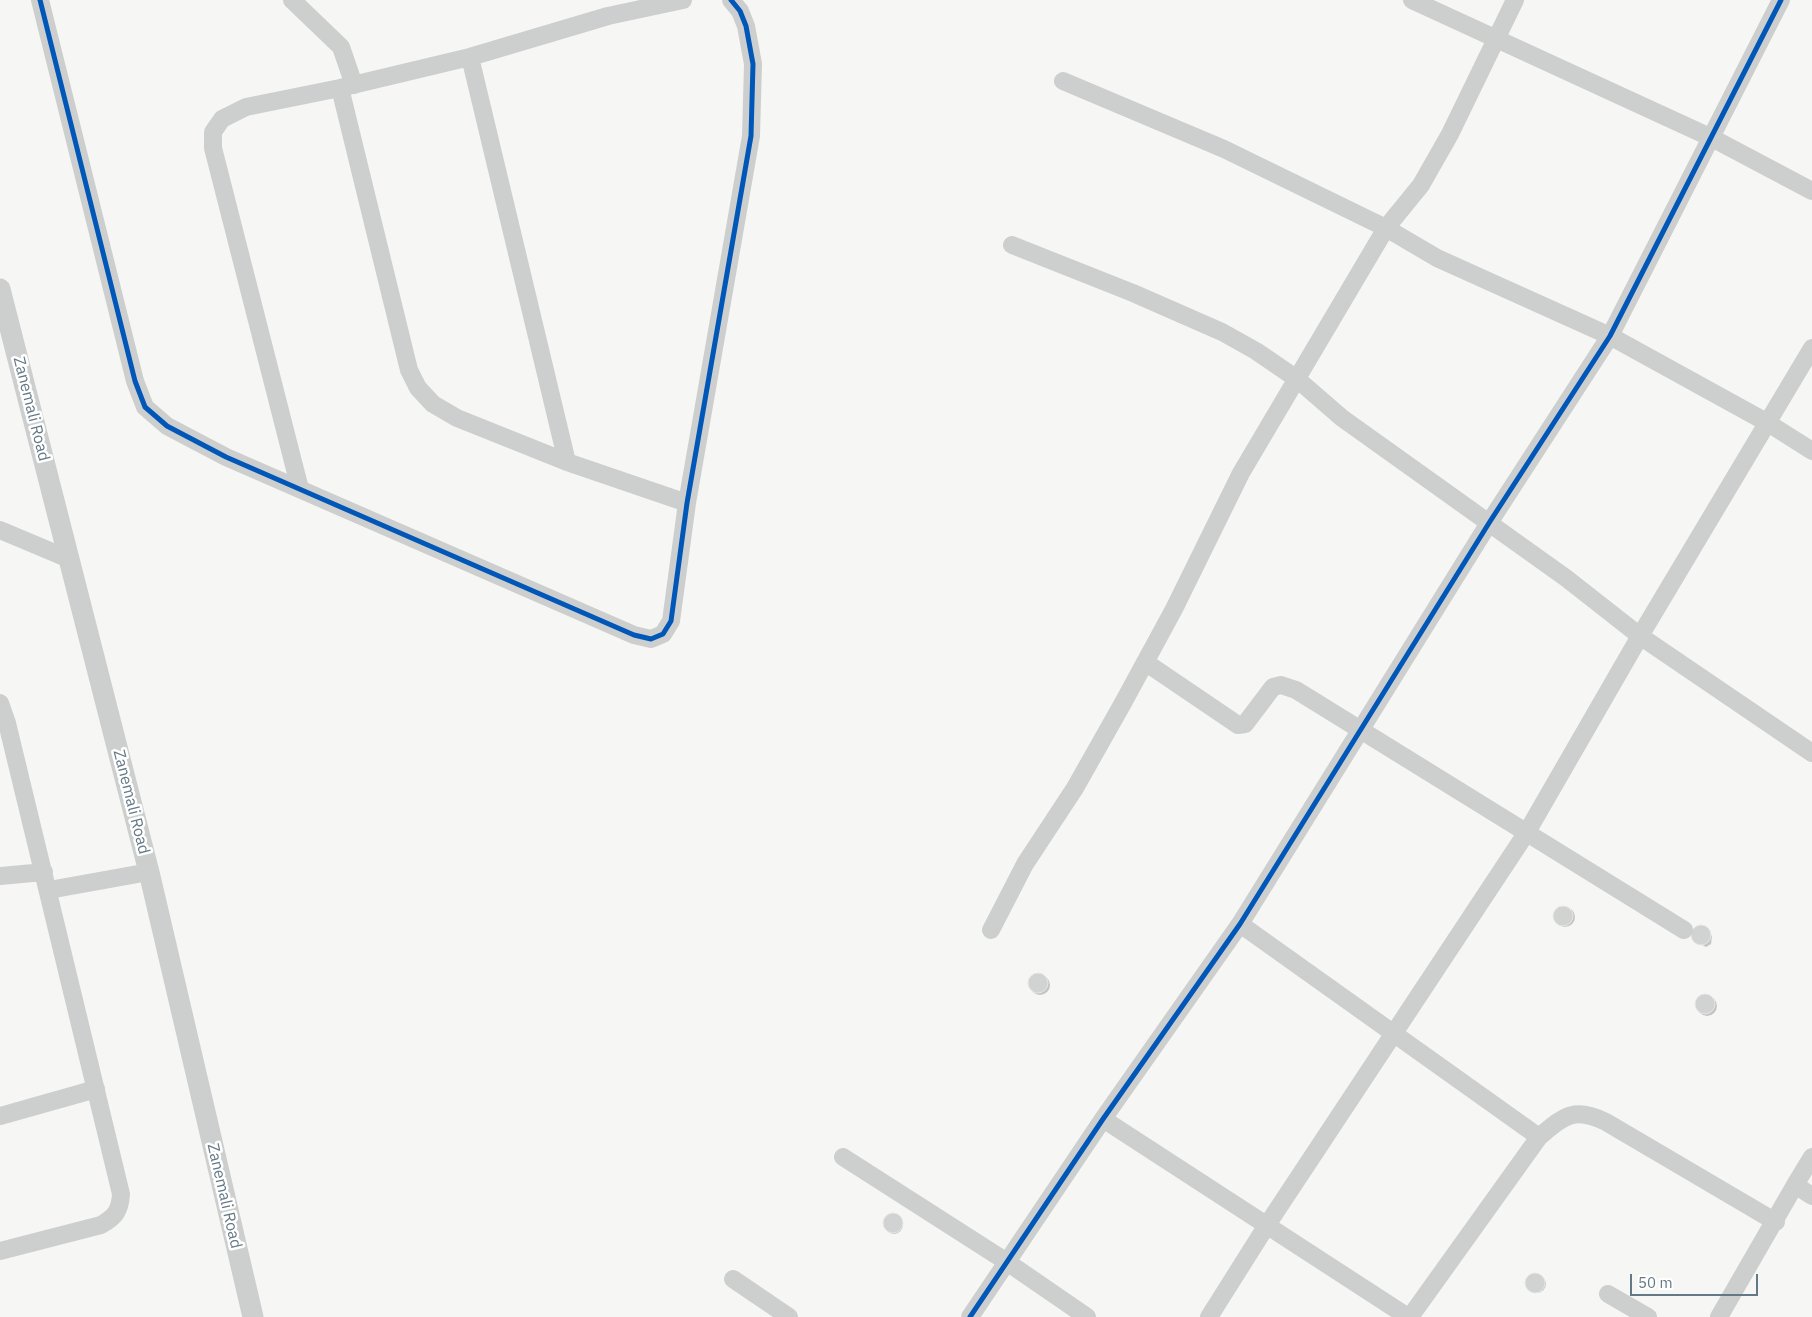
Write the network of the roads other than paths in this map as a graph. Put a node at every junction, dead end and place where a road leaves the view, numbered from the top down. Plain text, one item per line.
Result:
1 (40, 0) edge
2 (292, 0) edge
3 (682, 0) edge
4 (731, 0) edge
5 (1412, 0) edge
6 (1515, 0) edge
7 (1782, 0) edge
8 (606, 8) edge
9 (1496, 37) junction
10 (470, 57) junction
11 (1063, 82) dead end
12 (347, 86) junction
13 (1712, 138) junction
14 (1812, 191) edge
15 (1386, 228) junction
16 (1012, 246) dead end
17 (0, 289) edge
18 (1610, 336) junction
19 (1812, 348) edge
20 (1297, 379) junction
21 (1768, 423) junction
22 (1812, 451) edge
23 (567, 462) junction
24 (300, 489) junction
25 (687, 503) junction
26 (1489, 523) junction
27 (0, 530) edge
28 (69, 559) junction
29 (1640, 636) junction
30 (1145, 662) junction
31 (0, 703) edge
32 (1361, 728) junction
33 (6, 746) edge
34 (1812, 753) edge
35 (1527, 832) junction
36 (44, 872) junction
37 (148, 872) junction
38 (0, 876) edge
39 (49, 890) junction
40 (1240, 924) junction
41 (991, 930) dead end
42 (1684, 930) dead end
43 (1394, 1034) junction
44 (96, 1089) junction
45 (0, 1116) edge
46 (1103, 1119) junction
47 (1539, 1137) junction
48 (843, 1157) dead end
49 (1812, 1157) edge
50 (1795, 1185) junction
51 (1812, 1196) edge
52 (1776, 1222) junction
53 (1267, 1225) junction
54 (0, 1250) edge
55 (1008, 1262) junction
56 (733, 1279) dead end
57 (1608, 1294) dead end
58 (253, 1317) edge
59 (789, 1317) edge
60 (970, 1317) edge
61 (1087, 1317) edge
62 (1209, 1317) edge
63 (1409, 1317) edge
64 (1648, 1317) edge
65 (1719, 1317) edge

1 - 24 street
2 - 12 street
3 - 8 street
4 - 25 street
5 - 9 street
6 - 9 street
7 - 13 street
8 - 10 street
9 - 13 street
9 - 15 street
10 - 12 street
10 - 23 street
11 - 15 street
12 - 23 street
12 - 24 street
13 - 14 street
13 - 18 street
15 - 18 street
15 - 20 street
16 - 20 street
17 - 28 street, Zanemali Road
18 - 21 street
18 - 26 street
19 - 21 street
20 - 26 street
20 - 30 street
21 - 22 street
21 - 29 street
23 - 25 street
24 - 25 street
26 - 29 street
26 - 32 street
27 - 28 street
28 - 37 street, Zanemali Road
29 - 34 street
29 - 35 street
30 - 32 street
30 - 41 street
31 - 33 street
32 - 35 street
32 - 40 street
33 - 36 street
35 - 42 street
35 - 43 street
36 - 38 street
36 - 39 street
37 - 39 street
37 - 58 street, Zanemali Road
39 - 44 street
40 - 43 street
40 - 46 street
43 - 47 street
43 - 53 street
44 - 45 street
44 - 54 street
46 - 53 street
46 - 55 street
47 - 52 street
47 - 63 street
48 - 55 street
49 - 50 street
50 - 51 street
50 - 52 street
52 - 65 street
53 - 62 street
53 - 63 street
55 - 60 street
55 - 61 street
56 - 59 street
57 - 64 street

